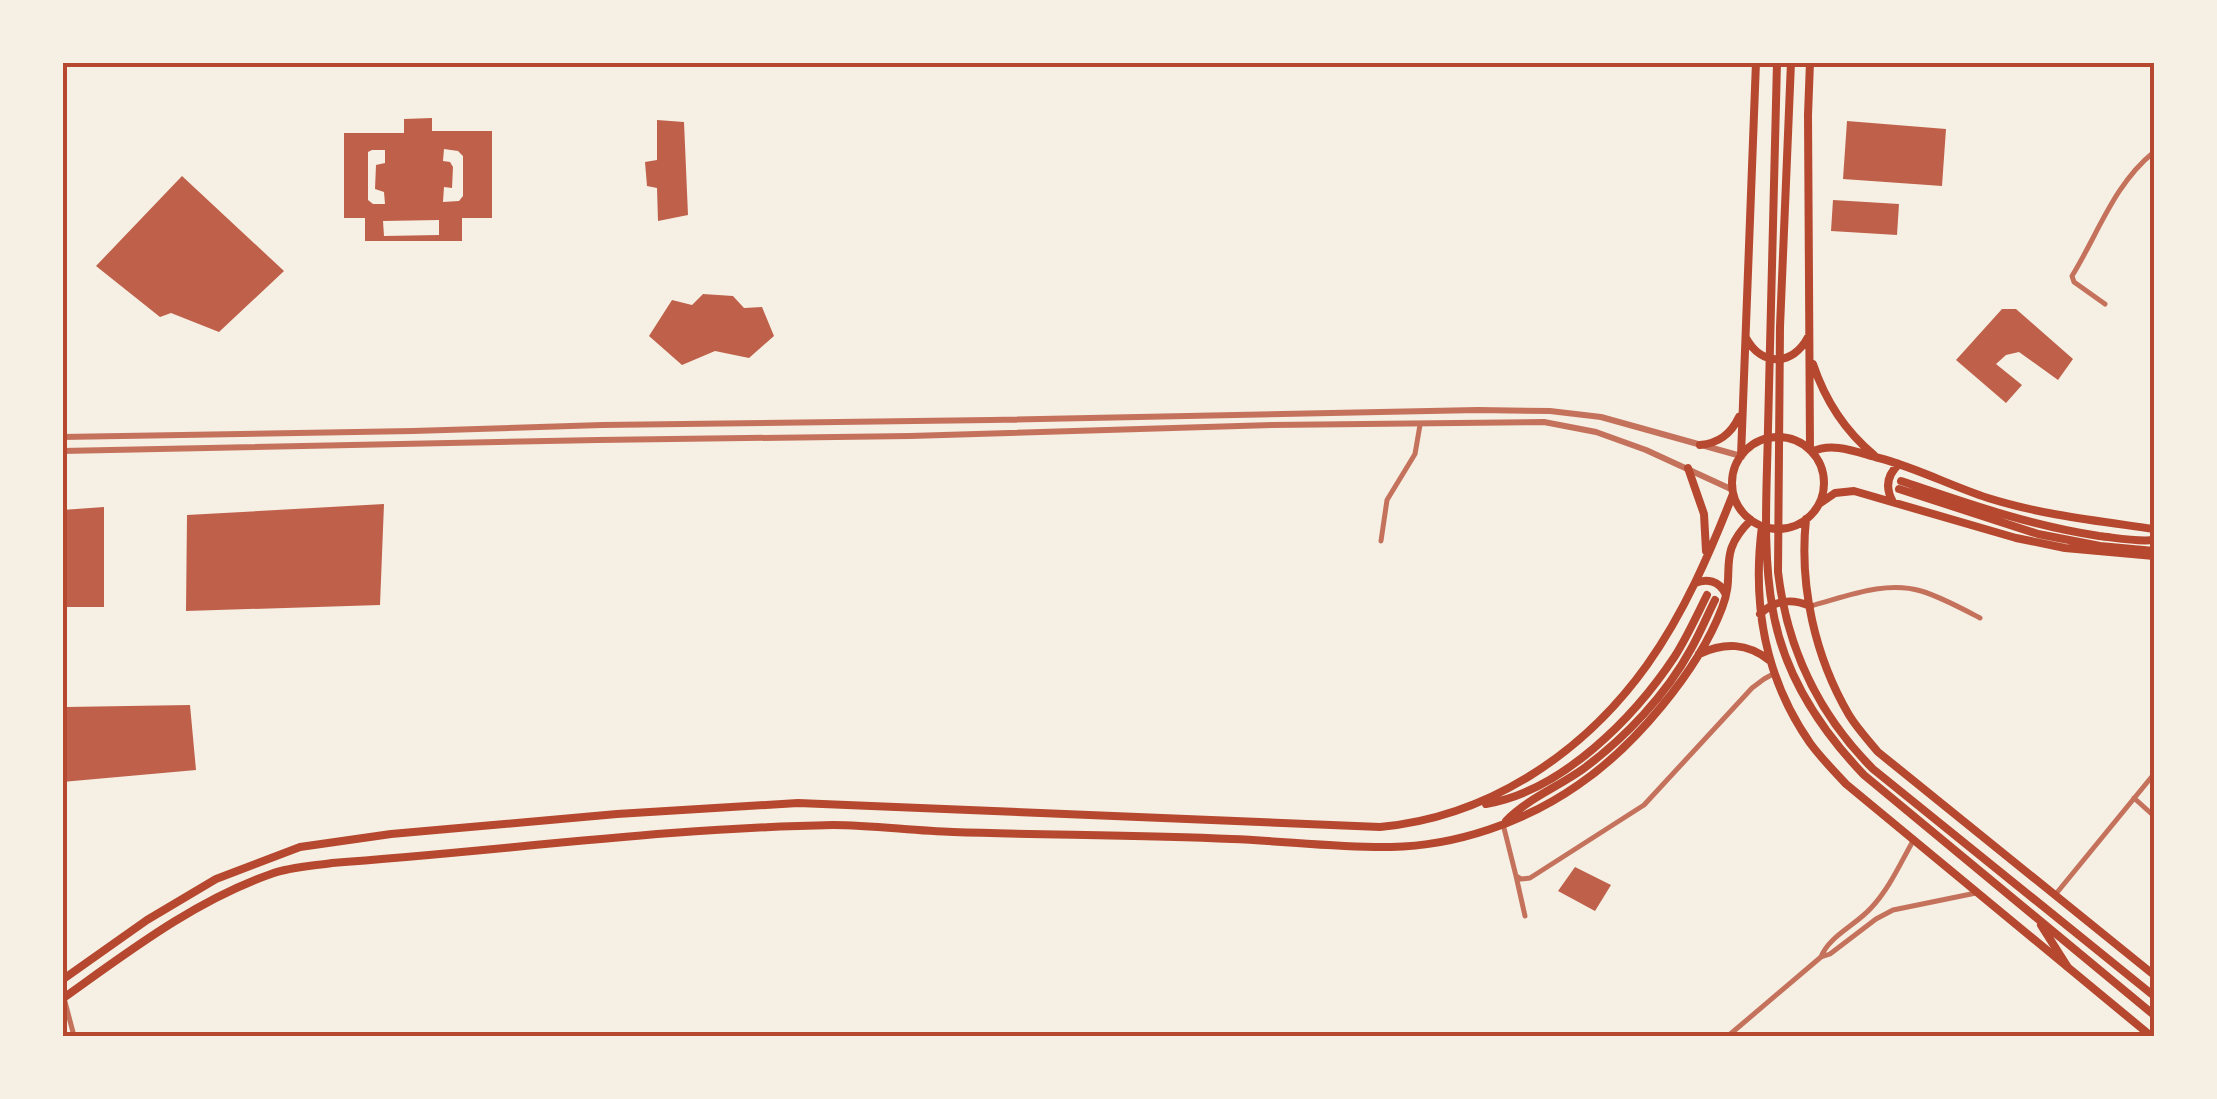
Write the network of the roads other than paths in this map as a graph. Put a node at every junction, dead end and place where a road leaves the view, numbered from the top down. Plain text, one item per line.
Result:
1 (1756, 62) edge
2 (1777, 62) edge
3 (1790, 62) edge
4 (1810, 62) edge
5 (2154, 152) edge
6 (2105, 304) dead end
7 (1744, 334) junction
8 (1809, 336) junction
9 (1810, 354) junction
10 (1741, 412) junction
11 (1210, 416) junction
12 (1192, 417) junction
13 (1600, 417) junction
14 (602, 425) junction
15 (1420, 425) junction
16 (1208, 427) junction
17 (1184, 428) junction
18 (413, 432) junction
19 (1596, 432) junction
20 (62, 438) edge
21 (598, 440) junction
22 (412, 445) junction
23 (1700, 446) junction
24 (62, 451) edge
25 (1811, 451) junction
26 (1741, 456) junction
27 (1878, 458) junction
28 (1899, 464) junction
29 (1688, 468) junction
30 (1733, 492) junction
31 (1893, 502) junction
32 (1818, 504) junction
33 (1752, 520) junction
34 (1806, 520) junction
35 (1762, 526) junction
36 (2154, 529) edge
37 (2154, 540) edge
38 (1382, 541) dead end
39 (2154, 553) edge
40 (1705, 560) junction
41 (1694, 583) junction
42 (1726, 597) junction
43 (1810, 606) junction
44 (1760, 614) junction
45 (1980, 618) dead end
46 (1699, 654) junction
47 (1772, 662) junction
48 (1775, 673) junction
49 (2154, 774) edge
50 (2134, 798) junction
51 (1475, 805) junction
52 (2154, 816) edge
53 (1503, 824) junction
54 (391, 834) junction
55 (1913, 841) junction
56 (393, 858) junction
57 (1516, 876) junction
58 (1976, 893) junction
59 (2055, 894) junction
60 (1524, 916) dead end
61 (2036, 916) junction
62 (1859, 920) junction
63 (1866, 927) junction
64 (1821, 958) junction
65 (2067, 966) junction
66 (2154, 975) edge
67 (67, 978) edge
68 (80, 986) junction
69 (2154, 996) edge
70 (63, 998) edge
71 (2154, 1015) edge
72 (74, 1036) edge
73 (1728, 1036) edge
74 (2151, 1036) edge

1 - 7 main road
2 - 61 main road
3 - 69 main road
4 - 8 main road
5 - 6 street
7 - 8 main road
7 - 10 main road
8 - 9 main road
9 - 25 main road
9 - 27 main road
10 - 23 main road
10 - 26 main road
11 - 12 street
11 - 13 street
11 - 16 street
12 - 14 street
12 - 17 street
13 - 19 street
13 - 23 street
14 - 18 street
14 - 21 street
15 - 16 street
15 - 19 street
15 - 38 street
16 - 17 street
17 - 21 street
18 - 20 street
18 - 22 street
19 - 29 street
21 - 22 street
22 - 24 street
23 - 26 street
25 - 26 main road
25 - 27 main road
25 - 32 main road
26 - 30 main road
27 - 28 main road
28 - 31 main road
28 - 36 main road
29 - 30 street
29 - 40 main road
30 - 33 main road
30 - 40 main road
31 - 32 main road
31 - 39 main road
32 - 34 main road
33 - 35 main road
33 - 42 main road
34 - 35 main road
34 - 43 main road
35 - 44 main road
37 - 39 main road
40 - 41 main road
41 - 42 main road
41 - 51 main road
42 - 46 main road
43 - 44 main road
43 - 45 street
43 - 59 main road
44 - 47 main road
46 - 47 main road
46 - 53 main road
47 - 48 main road
48 - 55 main road
48 - 57 street
49 - 50 street
50 - 52 street
50 - 59 street
51 - 53 main road
51 - 54 main road
53 - 56 main road
53 - 57 street
54 - 56 main road
54 - 67 main road
55 - 58 main road
55 - 62 street
56 - 68 main road
57 - 60 street
58 - 63 street
58 - 65 main road
59 - 66 main road
61 - 65 main road
61 - 71 main road
62 - 63 street
62 - 64 street
63 - 64 street
64 - 73 street
65 - 74 main road
67 - 68 main road
68 - 70 main road
70 - 72 street

